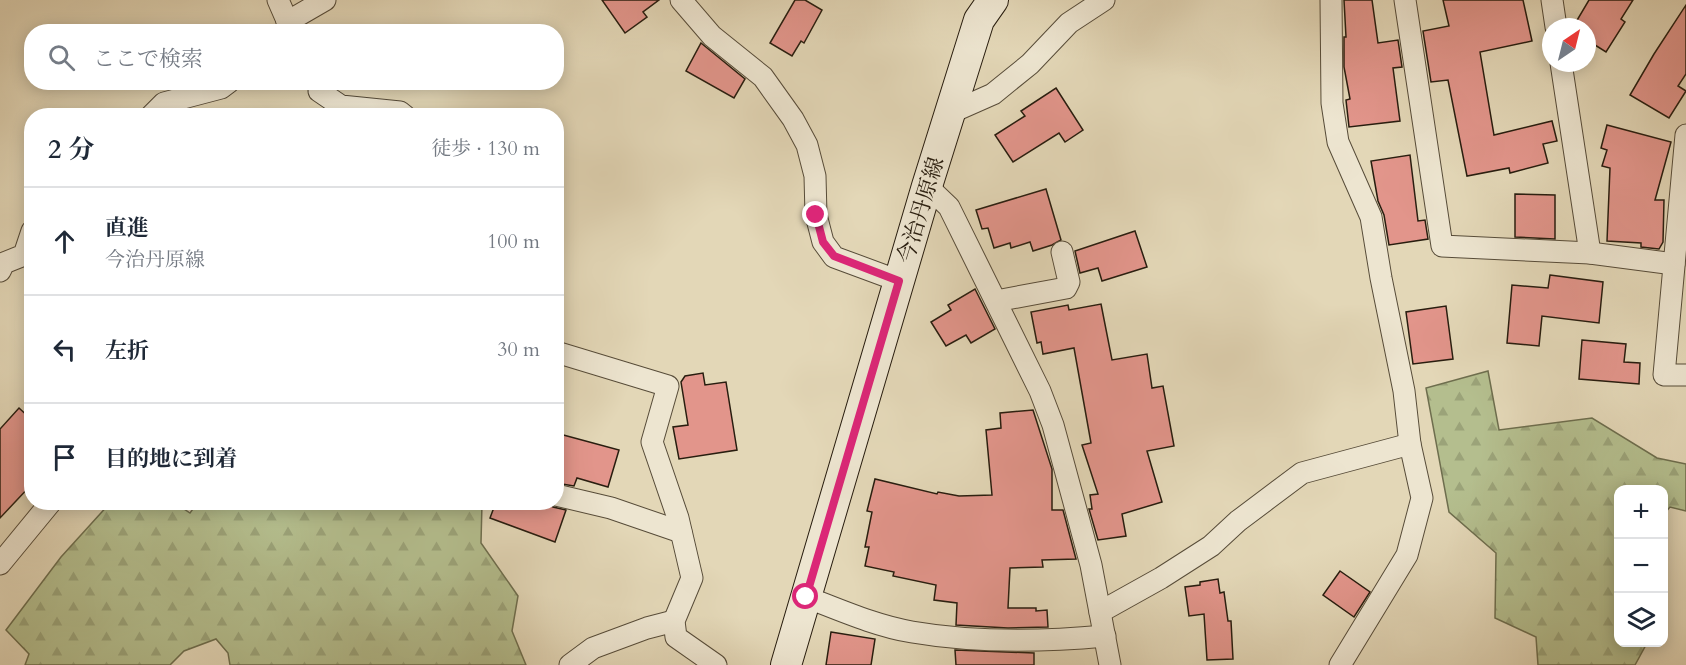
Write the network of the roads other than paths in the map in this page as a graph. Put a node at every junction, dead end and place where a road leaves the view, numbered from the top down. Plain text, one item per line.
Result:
1 (278, 0) edge
2 (325, 0) edge
3 (681, 0) edge
4 (1104, 0) edge
5 (1331, 0) edge
6 (1405, 0) edge
7 (1552, 0) edge
8 (982, 7) edge
9 (1555, 18) edge
10 (288, 24) edge
11 (296, 24) edge
12 (1562, 72) edge
13 (213, 90) edge
14 (319, 91) dead end
15 (159, 108) edge
16 (360, 108) edge
17 (950, 113) junction
18 (1686, 135) edge
19 (927, 186) junction
20 (1062, 252) dead end
21 (1590, 253) junction
22 (24, 255) edge
23 (1674, 264) junction
24 (0, 271) edge
25 (899, 281) junction
26 (996, 301) junction
27 (564, 354) edge
28 (1686, 375) edge
29 (1410, 444) junction
30 (564, 497) edge
31 (44, 510) edge
32 (681, 532) junction
33 (0, 564) edge
34 (806, 597) junction
35 (1100, 612) junction
36 (674, 621) junction
37 (1105, 636) junction
38 (570, 665) edge
39 (716, 665) edge
40 (786, 665) edge
41 (1110, 665) edge
42 (1340, 665) edge

1 - 10 street
2 - 11 street
3 - 25 street
4 - 17 street
5 - 29 street
6 - 21 street
7 - 9 street
8 - 17 main road, 今治丹原線
12 - 21 street
13 - 15 street
14 - 16 street
17 - 19 main road, 今治丹原線
18 - 23 street
19 - 25 main road, 今治丹原線
19 - 26 street
20 - 26 street
21 - 23 street
22 - 24 street
23 - 28 street
25 - 34 main road, 今治丹原線
26 - 35 street
27 - 32 street
29 - 35 street
29 - 42 street
30 - 32 street
31 - 33 street
32 - 36 street
34 - 37 street
34 - 40 main road, 今治丹原線
35 - 37 street
36 - 38 street
36 - 39 street
37 - 41 street

